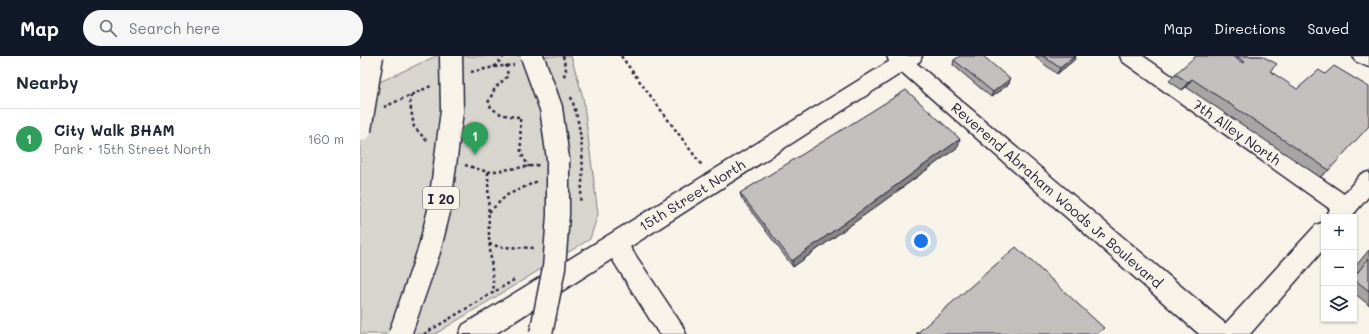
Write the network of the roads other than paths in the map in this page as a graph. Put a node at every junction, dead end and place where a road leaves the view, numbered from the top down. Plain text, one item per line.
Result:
1 (372, 56) edge
2 (451, 56) edge
3 (1129, 56) edge
4 (1362, 56) edge
5 (904, 58) edge
6 (1369, 60) edge
7 (524, 61) edge
8 (360, 130) edge
9 (1369, 181) edge
10 (1342, 212) edge
11 (1321, 235) edge
12 (615, 244) junction
13 (482, 331) edge
14 (400, 334) edge
15 (541, 334) edge
16 (673, 334) edge
17 (1218, 334) edge
18 (1232, 334) edge

1 - 8 main road, bridge
2 - 14 main road, I 20, bridge
3 - 10 main road, 7th Alley North
4 - 6 main road
5 - 12 main road, 15th Street North
5 - 17 main road, Reverend Abraham Woods Jr Boulevard
7 - 15 main road, bridge
9 - 10 main road
11 - 18 main road
12 - 13 main road, 15th Street North
12 - 16 main road

